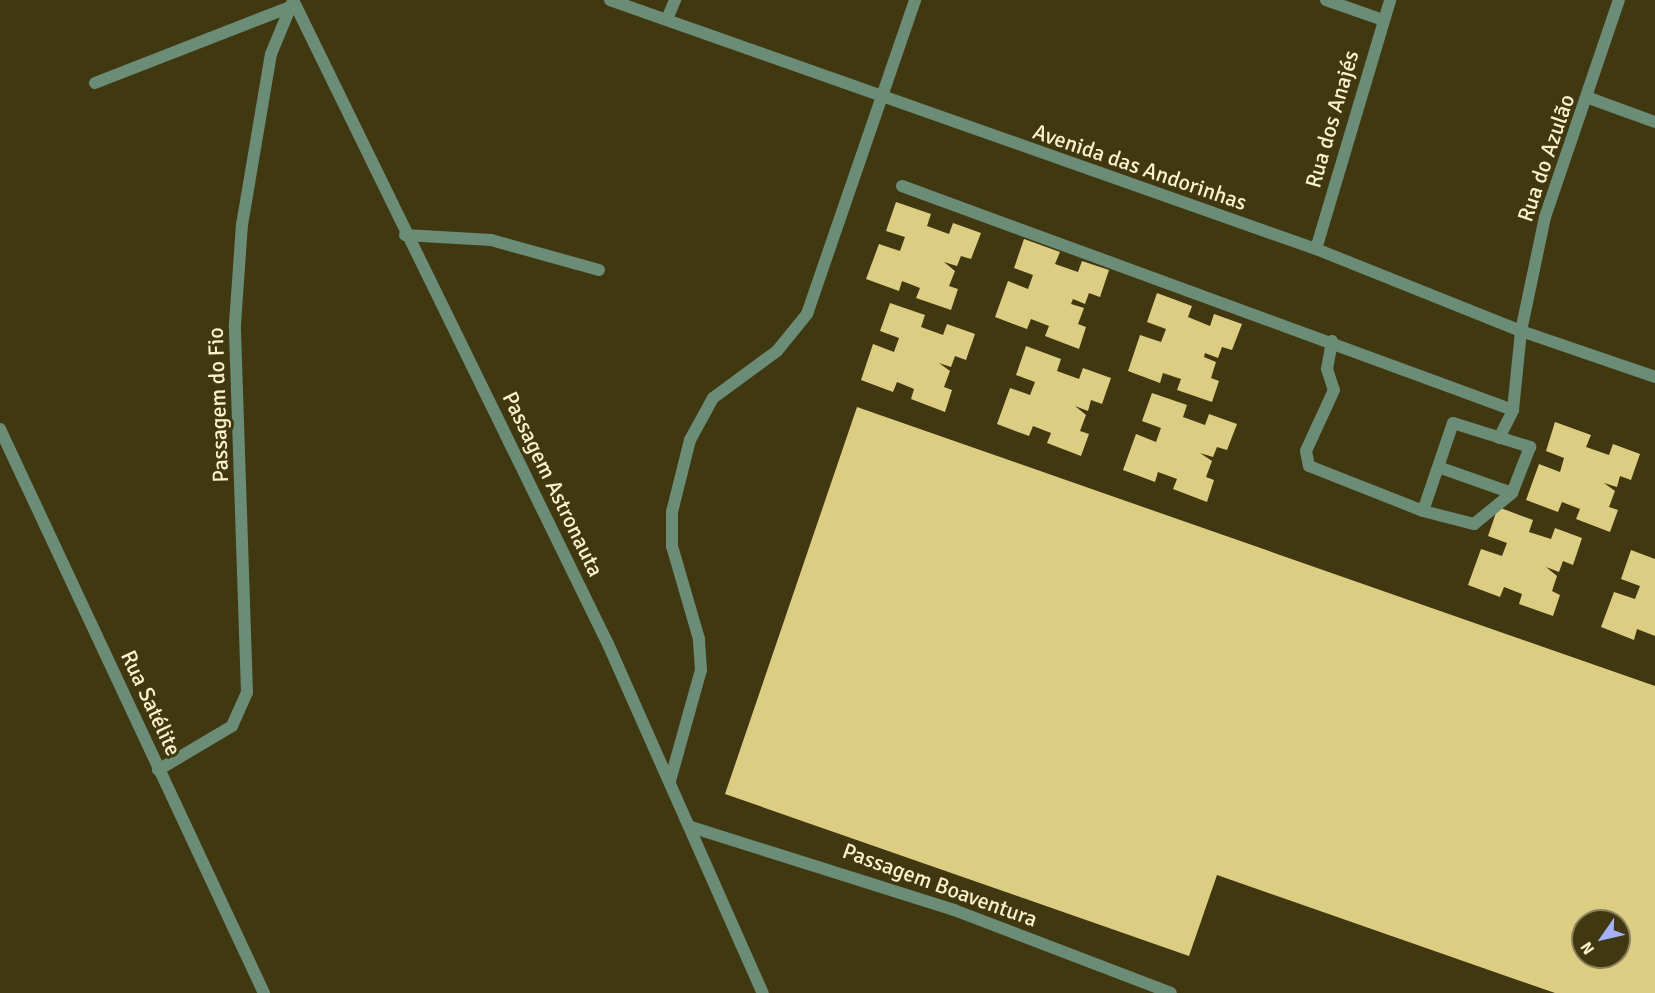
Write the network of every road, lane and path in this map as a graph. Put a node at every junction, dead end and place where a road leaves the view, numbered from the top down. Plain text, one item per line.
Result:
1 (610, 0) edge
2 (675, 0) edge
3 (915, 0) edge
4 (1326, 0) edge
5 (1390, 0) edge
6 (1619, 0) edge
7 (292, 2) edge
8 (667, 19) junction
9 (1383, 20) junction
10 (95, 83) dead end
11 (882, 96) junction
12 (1589, 98) junction
13 (1655, 122) edge
14 (902, 186) dead end
15 (405, 236) junction
16 (1316, 249) junction
17 (599, 270) dead end
18 (1521, 331) junction
19 (1332, 341) junction
20 (1655, 377) edge
21 (1514, 410) junction
22 (0, 429) edge
23 (1499, 438) junction
24 (1438, 467) junction
25 (1512, 493) junction
26 (1424, 511) junction
27 (158, 770) junction
28 (670, 781) junction
29 (691, 827) junction
30 (264, 993) edge
31 (763, 993) edge
32 (1171, 993) edge

1 - 8 street, Avenida das Andorinhas
2 - 8 street
3 - 11 street
4 - 9 street
5 - 9 street, Rua dos Anajés
6 - 12 street, Rua do Azulão
7 - 10 street
7 - 15 street, Passagem Astronauta
7 - 27 street, Passagem do Fio
8 - 11 street, Avenida das Andorinhas
9 - 16 street, Rua dos Anajés
11 - 16 street, Avenida das Andorinhas
11 - 28 street
12 - 13 street
12 - 18 street, Rua do Azulão
14 - 19 street
15 - 17 street
15 - 28 street, Passagem Astronauta
16 - 18 street, Avenida das Andorinhas
18 - 20 street, Avenida das Andorinhas
18 - 21 street, Rua do Azulão
19 - 21 street
19 - 26 street
21 - 23 street
22 - 27 street, Rua Satélite
23 - 24 street
23 - 25 street
24 - 25 street
24 - 26 street
25 - 26 street
27 - 30 street, Rua Satélite
28 - 29 street, Passagem Astronauta
29 - 31 street, Passagem Astronauta
29 - 32 street, Passagem Boaventura

